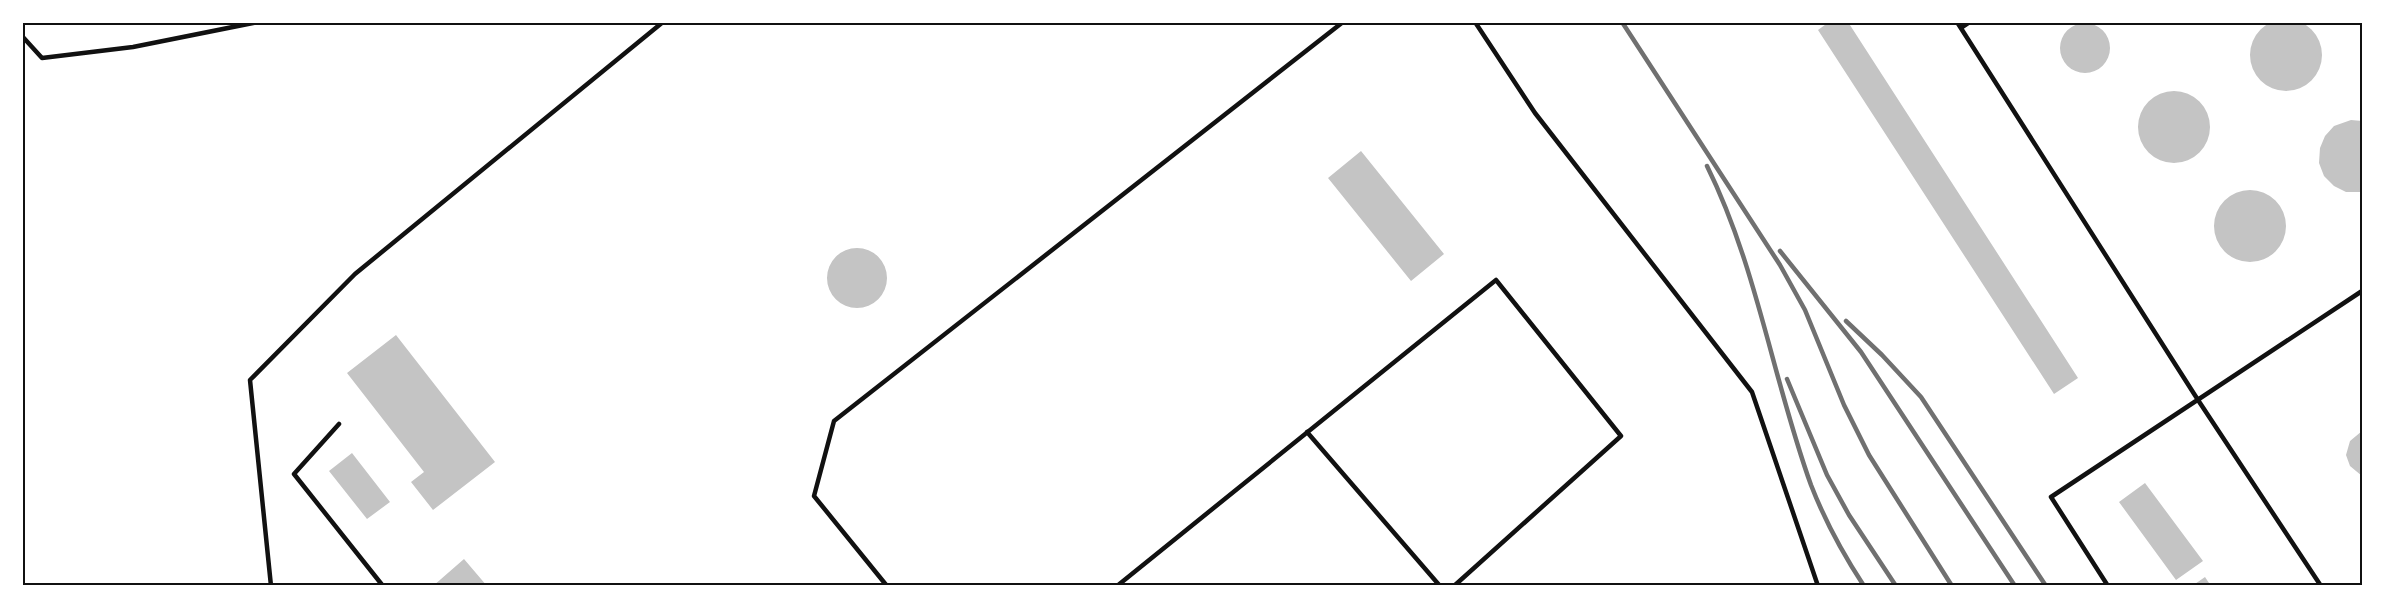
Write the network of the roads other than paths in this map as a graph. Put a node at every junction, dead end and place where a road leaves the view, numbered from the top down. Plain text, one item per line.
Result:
1 (258, 22) edge
2 (663, 22) edge
3 (1343, 22) edge
4 (1475, 22) edge
5 (1958, 22) edge
6 (1970, 22) edge
7 (1961, 28) junction
8 (22, 36) edge
9 (2362, 291) edge
10 (2198, 400) junction
11 (339, 424) dead end
12 (1307, 432) junction
13 (271, 585) edge
14 (383, 585) edge
15 (887, 585) edge
16 (1117, 585) edge
17 (1440, 585) edge
18 (1454, 585) edge
19 (1818, 585) edge
20 (2108, 585) edge
21 (2321, 585) edge

1 - 8 lane
2 - 13 lane
3 - 15 lane
4 - 19 lane
5 - 7 lane
6 - 7 lane
7 - 10 lane
9 - 10 lane
10 - 20 lane
10 - 21 lane
11 - 14 lane
12 - 16 lane
12 - 17 lane
12 - 18 lane

